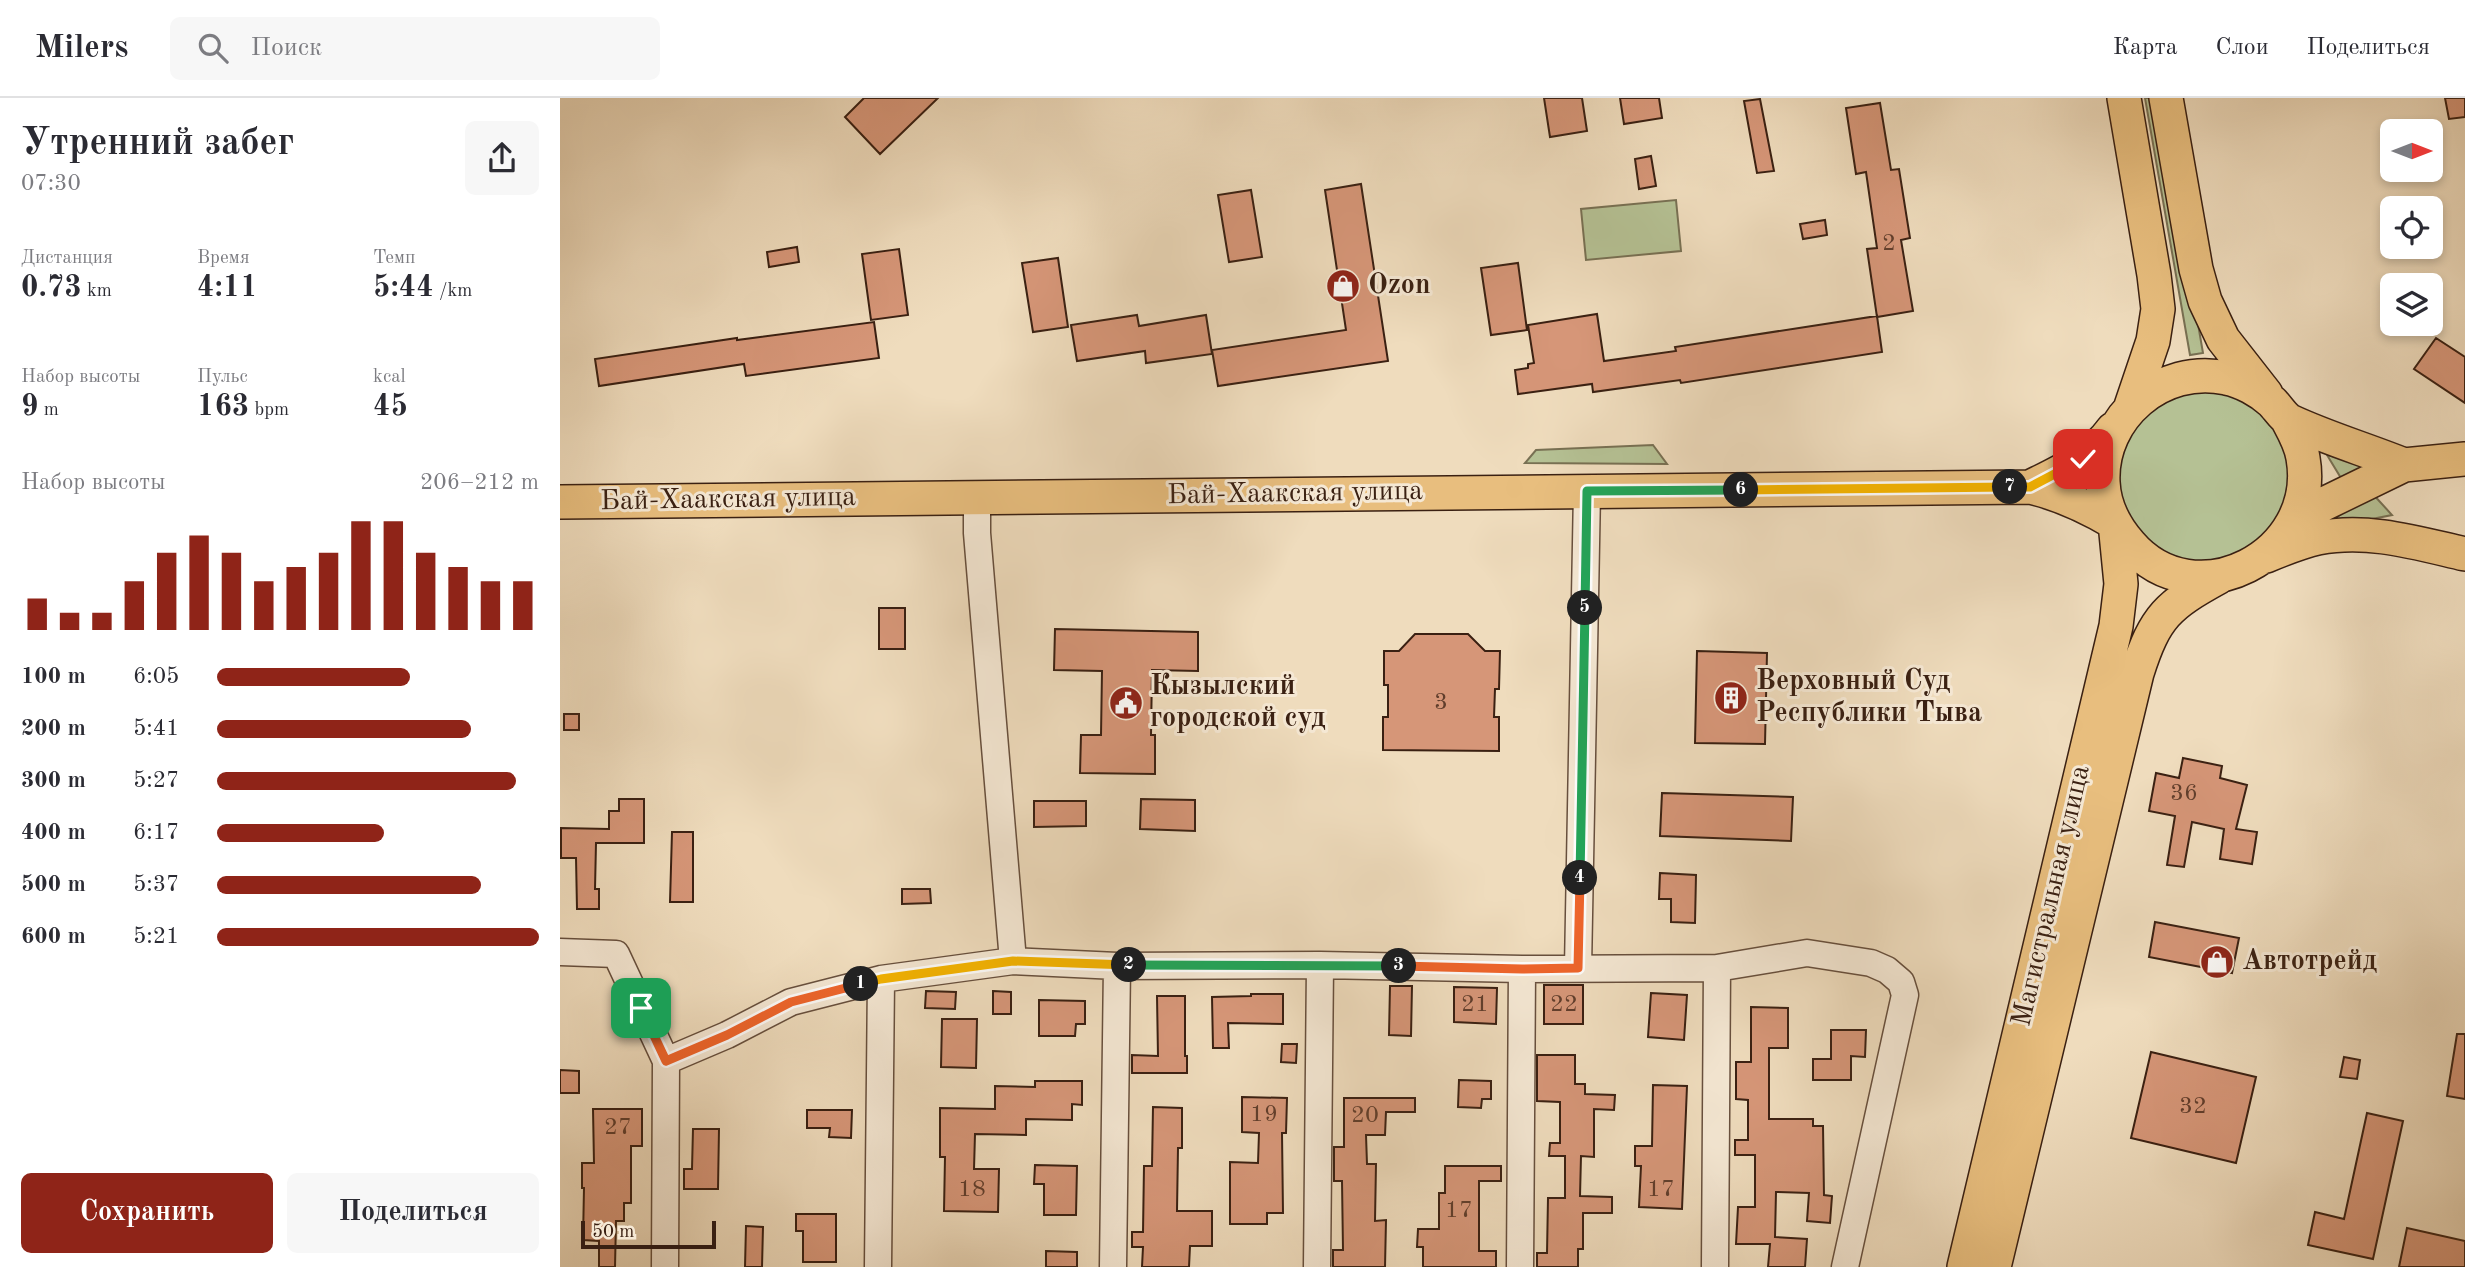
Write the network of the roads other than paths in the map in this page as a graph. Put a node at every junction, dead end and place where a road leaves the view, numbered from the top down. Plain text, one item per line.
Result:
1 (2124, 98) edge
2 (2166, 98) edge
3 (2279, 410) junction
4 (2126, 413) junction
5 (2465, 459) edge
6 (2404, 465) junction
7 (2030, 487) junction
8 (1587, 491) junction
9 (976, 498) junction
10 (560, 502) edge
11 (2295, 518) junction
12 (2115, 523) junction
13 (2465, 554) edge
14 (2266, 556) junction
15 (2223, 575) junction
16 (560, 952) edge
17 (1013, 961) junction
18 (1117, 965) junction
19 (1320, 965) junction
20 (1578, 968) junction
21 (1717, 968) junction
22 (1522, 969) junction
23 (881, 979) junction
24 (666, 1061) junction
25 (665, 1267) edge
26 (878, 1267) edge
27 (1114, 1267) edge
28 (1317, 1267) edge
29 (1520, 1267) edge
30 (1715, 1267) edge
31 (1846, 1267) edge
32 (1964, 1267) edge
33 (1994, 1267) edge

1 - 4 main road
2 - 3 main road
3 - 4 main road
3 - 6 main road
3 - 11 main road
4 - 7 main road, Бай-Хаакская улица
4 - 12 main road
5 - 6 main road
6 - 11 main road
7 - 8 main road, Бай-Хаакская улица
7 - 12 main road, Бай-Хаакская улица
8 - 9 main road, Бай-Хаакская улица
8 - 20 street
9 - 10 main road, Бай-Хаакская улица
9 - 17 street
11 - 14 main road
12 - 15 main road
12 - 32 main road, Магистральная улица
13 - 14 main road
14 - 15 main road
15 - 33 main road, Магистральная улица
16 - 24 street
17 - 18 street
17 - 23 street
18 - 19 street
18 - 27 street
19 - 22 street
19 - 28 street
20 - 21 street
20 - 22 street
21 - 30 street
21 - 31 street
22 - 29 street
23 - 24 street
23 - 26 street
24 - 25 street

